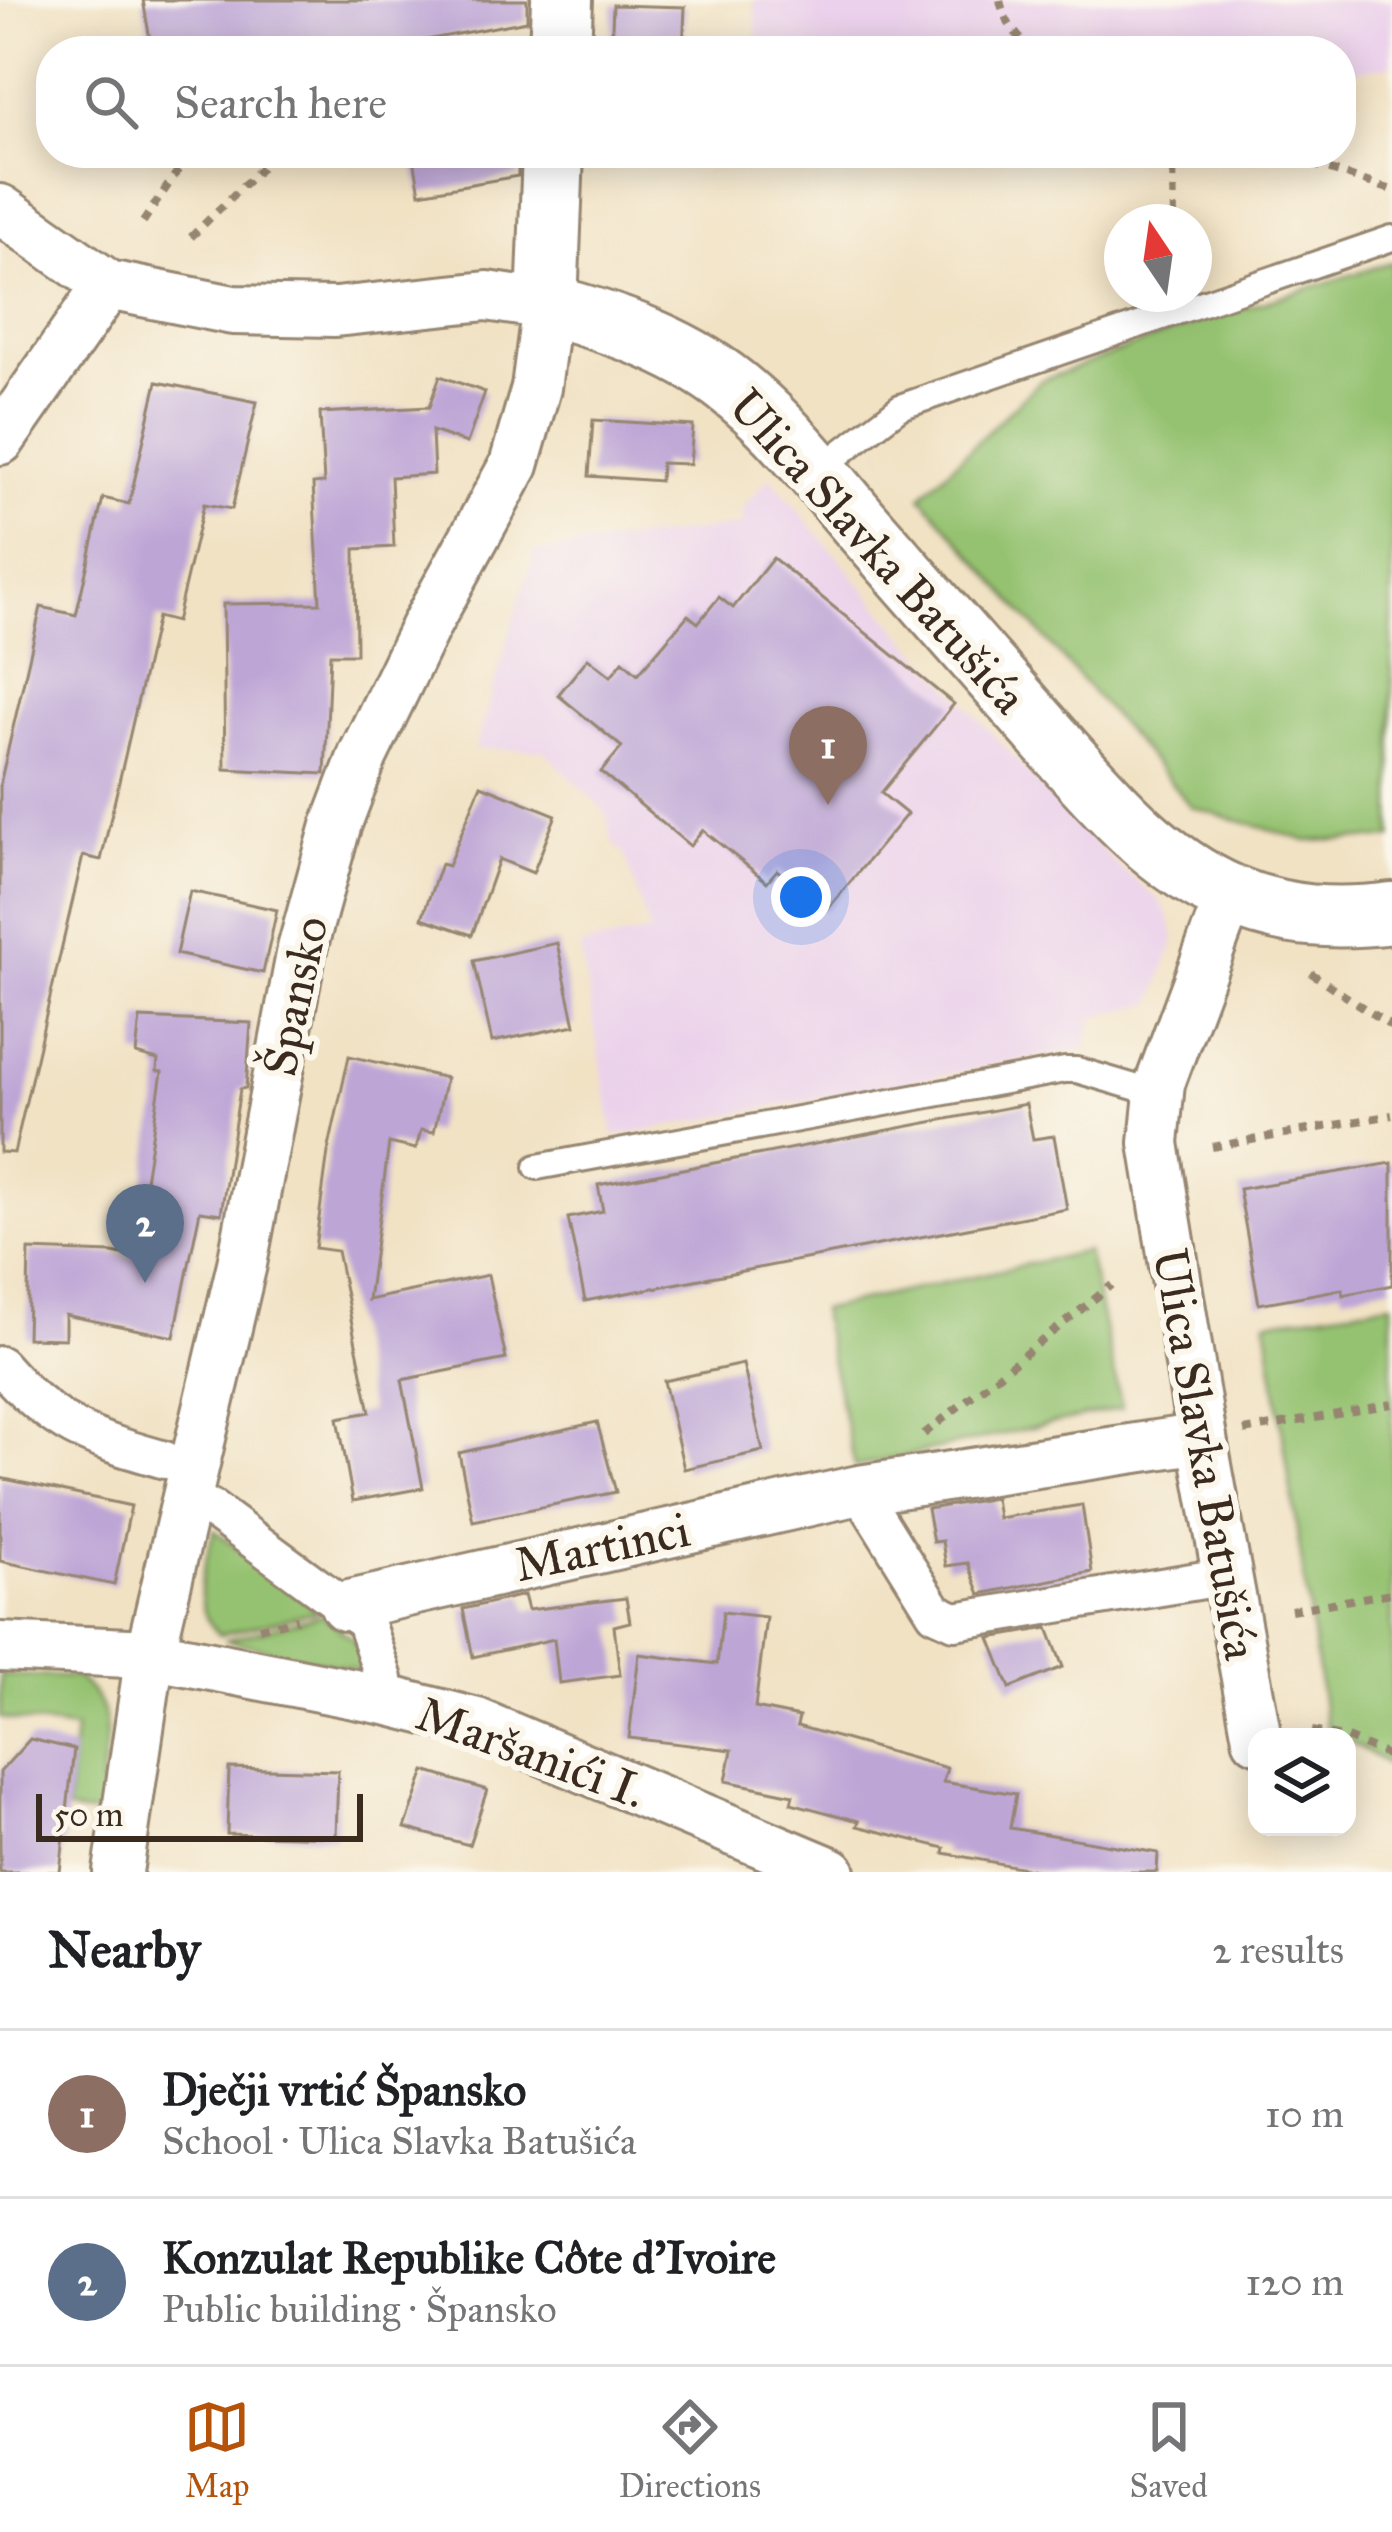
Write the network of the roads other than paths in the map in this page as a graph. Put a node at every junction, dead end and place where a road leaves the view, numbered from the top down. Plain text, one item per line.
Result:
1 (562, 0) edge
2 (538, 36) edge
3 (552, 168) edge
4 (0, 209) edge
5 (1392, 238) edge
6 (108, 285) junction
7 (547, 305) junction
8 (0, 440) edge
9 (816, 472) junction
10 (1230, 895) junction
11 (1392, 913) edge
12 (1158, 1094) junction
13 (537, 1167) dead end
14 (0, 1365) edge
15 (1202, 1438) junction
16 (165, 1460) dead end
17 (859, 1490) junction
18 (210, 1508) dead end
19 (1228, 1576) junction
20 (345, 1606) junction
21 (0, 1647) edge
22 (150, 1654) junction
23 (385, 1679) dead end
24 (1255, 1728) edge
25 (118, 1872) edge
26 (830, 1872) edge

1 - 2 street
3 - 7 street, Špansko
4 - 6 street, Ulica Slavka Batušića
5 - 9 lane
6 - 7 street, Ulica Slavka Batušića
6 - 8 street
7 - 9 street, Ulica Slavka Batušića
7 - 22 street, Špansko
9 - 10 street, Ulica Slavka Batušića
10 - 11 street, Ulica Slavka Batušića
10 - 12 street, Ulica Slavka Batušića
12 - 13 lane
12 - 15 street, Ulica Slavka Batušića
14 - 16 street
15 - 17 street, Martinci
15 - 19 street, Ulica Slavka Batušića
17 - 19 street
17 - 20 street, Martinci
18 - 20 street
19 - 24 street, Ulica Slavka Batušića
20 - 23 street
21 - 22 street, Maršanići I.
22 - 25 street, Špansko
22 - 26 street, Maršanići I.

